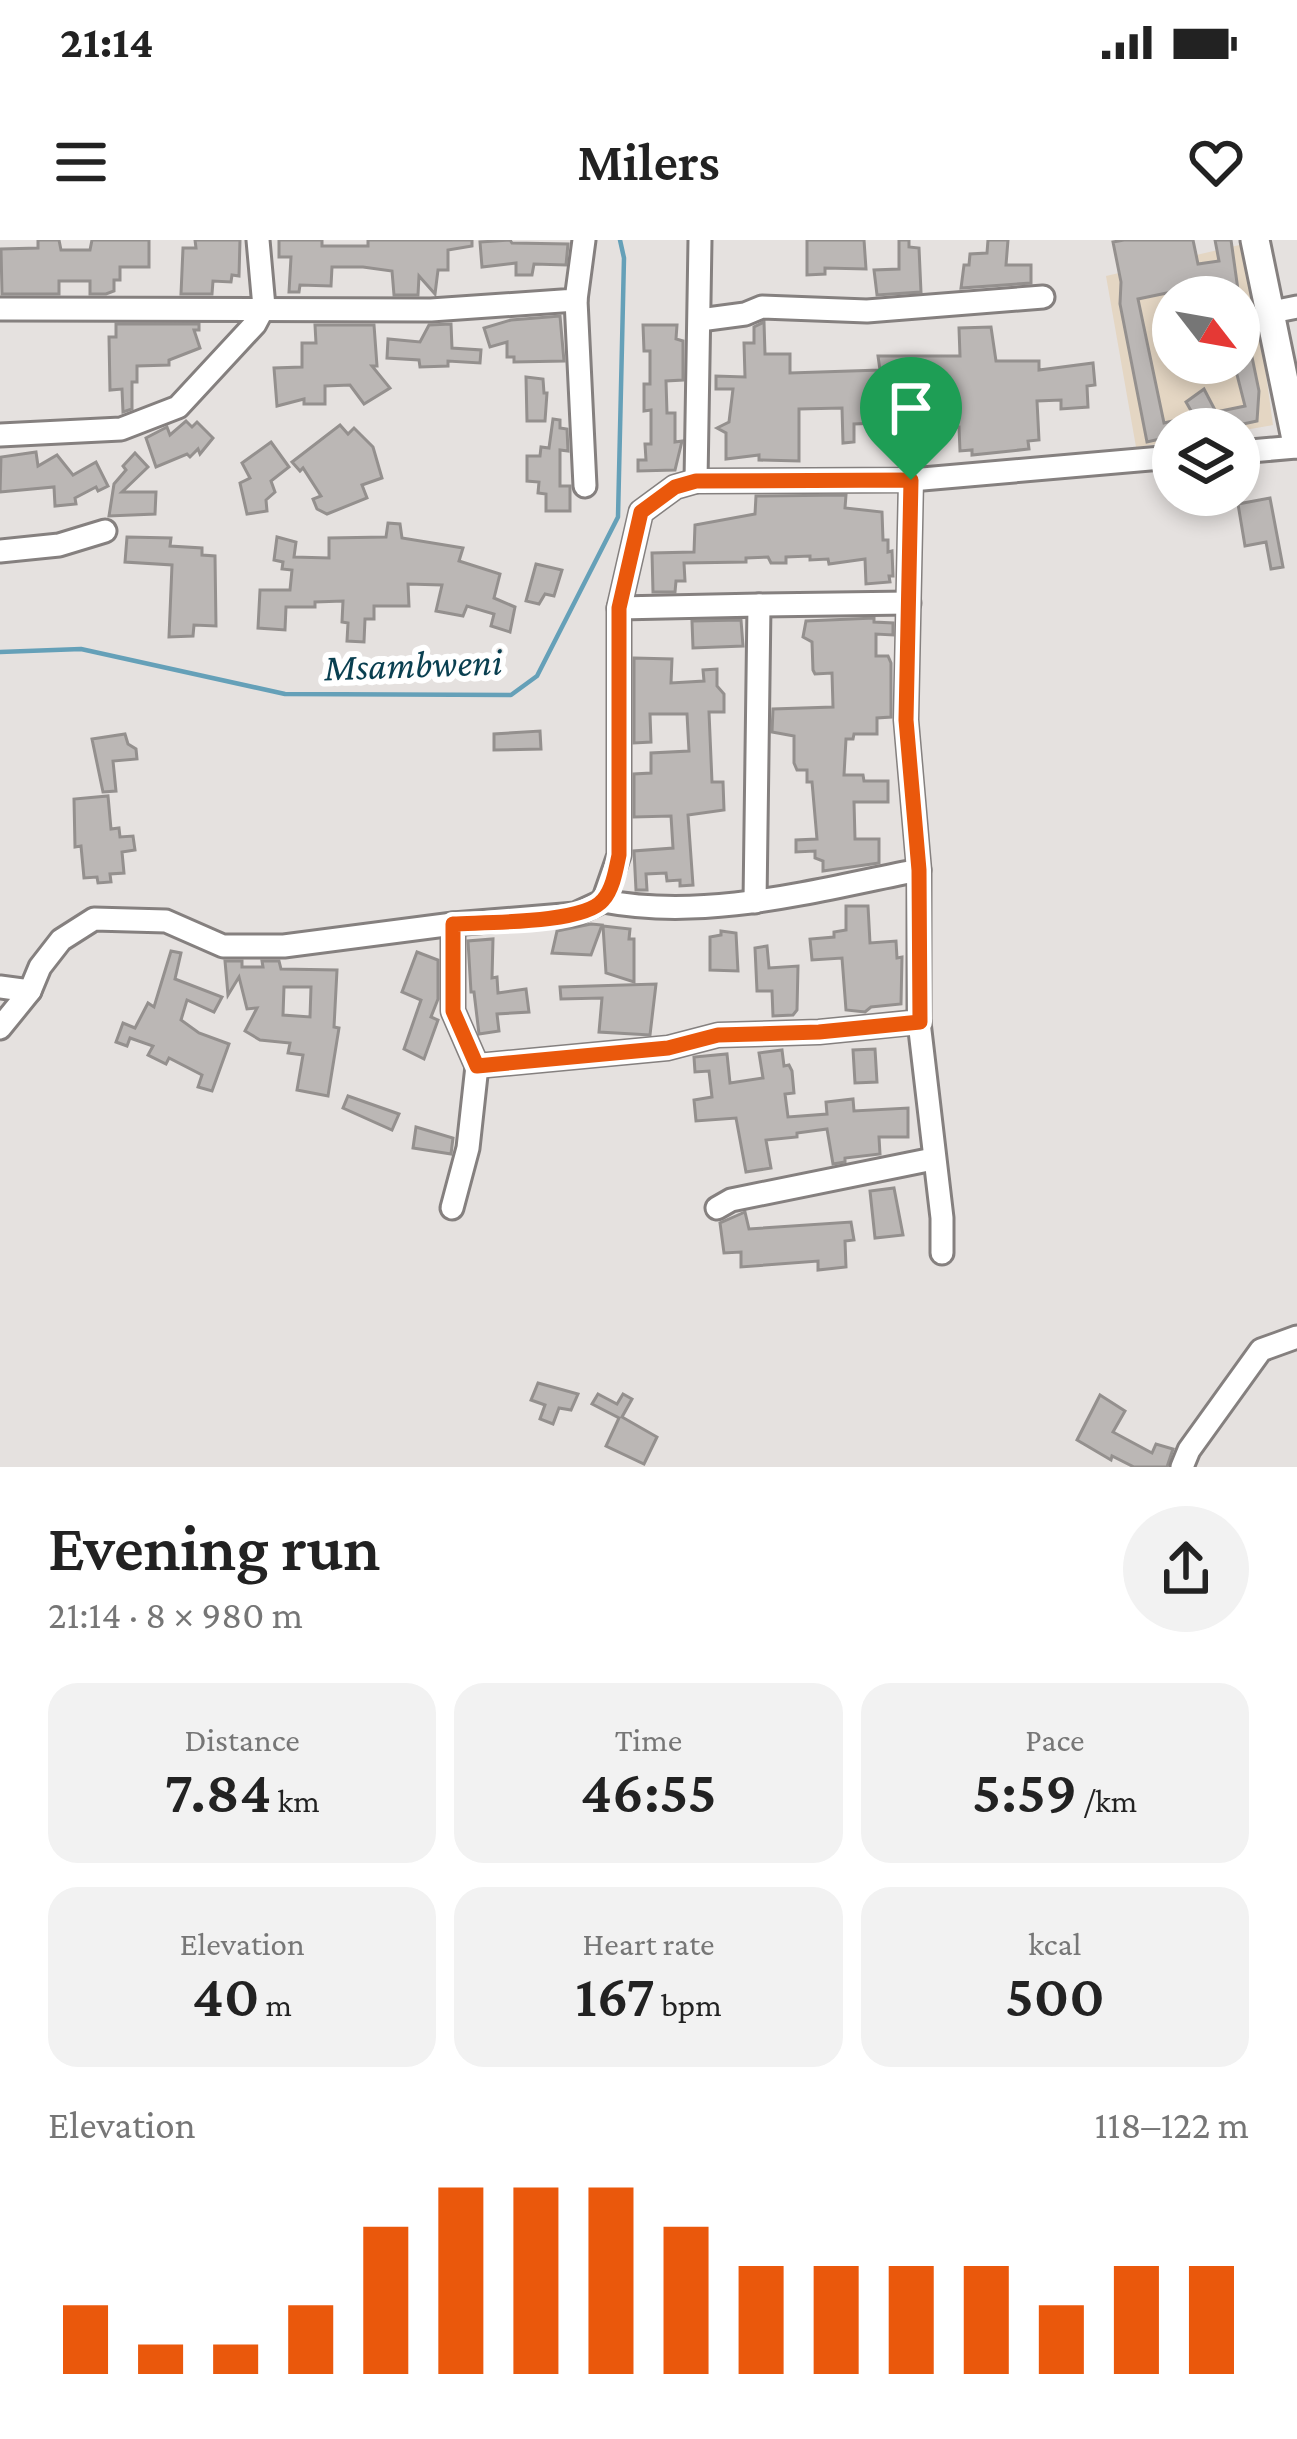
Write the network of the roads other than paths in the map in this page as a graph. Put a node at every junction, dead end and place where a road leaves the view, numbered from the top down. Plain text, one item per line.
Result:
1 (258, 240) edge
2 (584, 240) edge
3 (700, 240) edge
4 (1255, 240) edge
5 (1042, 297) dead end
6 (576, 300) junction
7 (264, 307) junction
8 (1297, 307) edge
9 (0, 309) edge
10 (1267, 313) junction
11 (700, 320) junction
12 (0, 435) edge
13 (1297, 446) edge
14 (1260, 450) edge
15 (1152, 459) edge
16 (911, 480) junction
17 (696, 481) junction
18 (585, 486) dead end
19 (105, 531) dead end
20 (0, 551) edge
21 (909, 603) junction
22 (760, 605) junction
23 (619, 608) junction
24 (919, 870) junction
25 (603, 901) junction
26 (755, 902) junction
27 (453, 924) junction
28 (0, 987) edge
29 (30, 991) junction
30 (920, 1022) junction
31 (0, 1028) edge
32 (477, 1066) junction
33 (933, 1159) junction
34 (452, 1208) dead end
35 (717, 1208) dead end
36 (942, 1253) dead end
37 (1297, 1337) edge
38 (1182, 1467) edge

1 - 7 street
2 - 6 street
3 - 11 street
4 - 10 main road
5 - 11 street
6 - 7 street
6 - 18 street
7 - 9 street
7 - 12 street
8 - 10 street
10 - 13 main road
11 - 17 street
13 - 14 street
15 - 16 street
16 - 17 street
16 - 21 street
17 - 23 street
19 - 20 street
21 - 22 street
21 - 24 street
22 - 23 street
22 - 26 street
23 - 25 street
24 - 26 street
24 - 30 street
25 - 26 street
25 - 27 street
27 - 29 street
27 - 32 street
28 - 29 street
29 - 31 street
30 - 32 street
30 - 33 street
32 - 34 street
33 - 35 street
33 - 36 street
37 - 38 street

